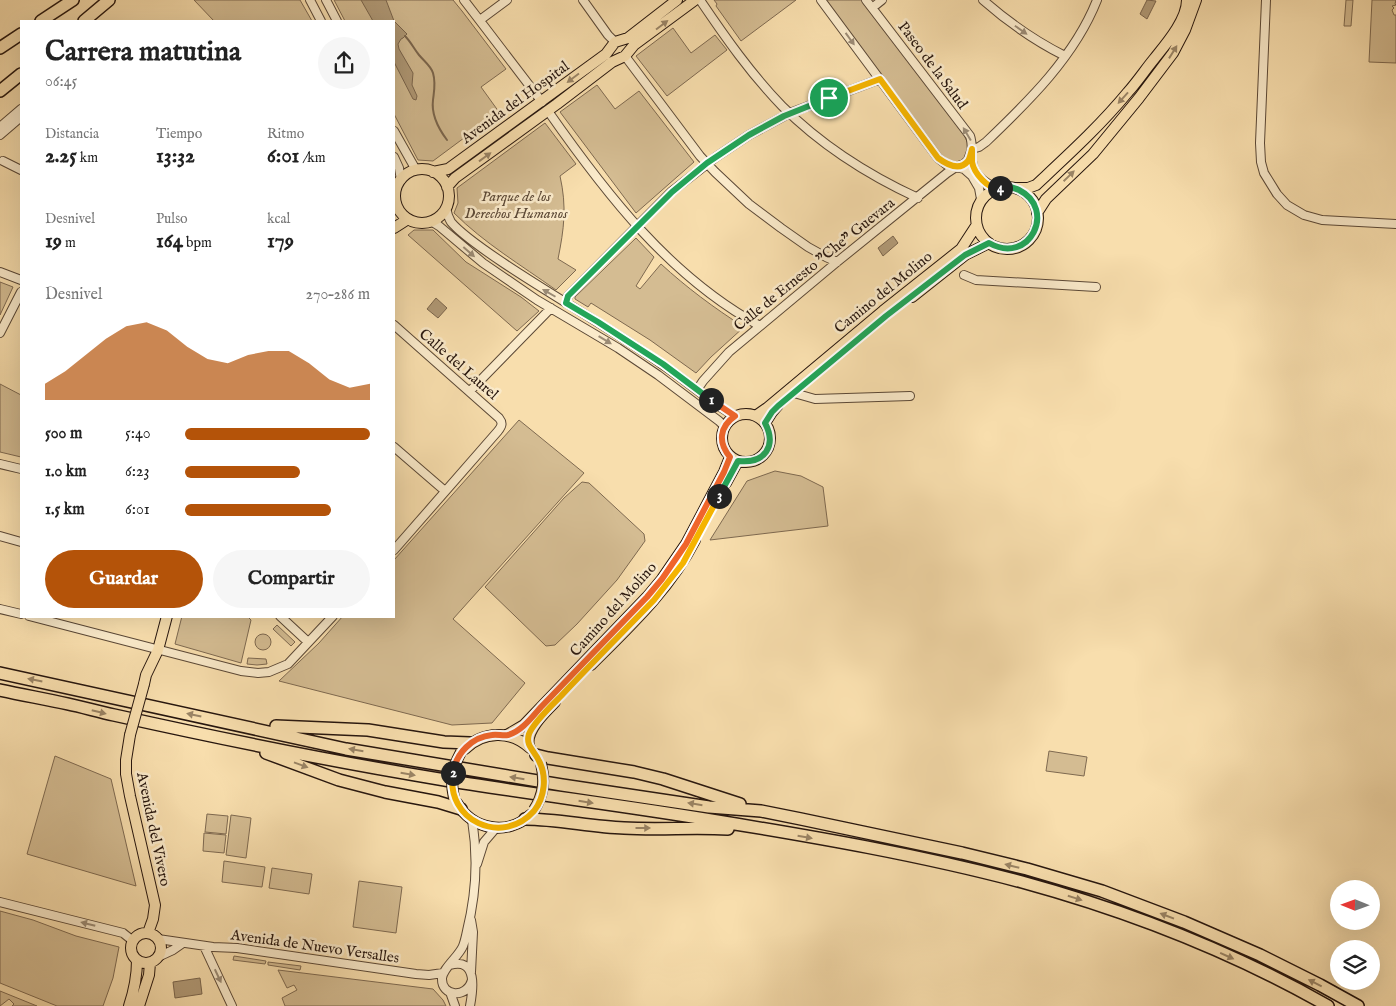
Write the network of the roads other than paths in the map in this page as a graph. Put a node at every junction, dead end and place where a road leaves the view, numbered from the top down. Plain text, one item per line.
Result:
1 (74, 0) edge
2 (109, 0) edge
3 (310, 0) edge
4 (326, 0) edge
5 (464, 0) edge
6 (507, 0) edge
7 (583, 0) edge
8 (677, 0) edge
9 (695, 0) edge
10 (700, 0) edge
11 (821, 0) edge
12 (866, 0) edge
13 (882, 0) edge
14 (983, 0) edge
15 (1097, 0) edge
16 (1186, 0) edge
17 (1196, 0) edge
18 (1265, 1) edge
19 (872, 8) junction
20 (43, 20) edge
21 (85, 20) edge
22 (320, 20) edge
23 (336, 20) edge
24 (480, 20) junction
25 (20, 35) edge
26 (616, 43) junction
27 (0, 48) edge
28 (624, 55) junction
29 (1065, 56) junction
30 (20, 75) edge
31 (880, 79) junction
32 (0, 91) edge
33 (542, 102) junction
34 (20, 110) edge
35 (548, 111) junction
36 (790, 113) junction
37 (20, 118) edge
38 (0, 127) edge
39 (395, 133) edge
40 (0, 135) edge
41 (972, 149) junction
42 (1, 160) edge
43 (395, 160) edge
44 (707, 163) junction
45 (956, 167) junction
46 (20, 170) edge
47 (416, 170) junction
48 (433, 172) junction
49 (401, 180) junction
50 (447, 187) junction
51 (996, 188) junction
52 (1016, 188) junction
53 (918, 198) junction
54 (982, 199) junction
55 (446, 208) junction
56 (396, 212) edge
57 (1038, 213) junction
58 (408, 219) junction
59 (431, 222) junction
60 (1396, 224) edge
61 (976, 226) junction
62 (395, 227) edge
63 (637, 227) junction
64 (989, 243) junction
65 (837, 262) junction
66 (0, 272) edge
67 (964, 276) dead end
68 (20, 280) edge
69 (1096, 288) dead end
70 (20, 294) edge
71 (566, 303) junction
72 (551, 308) junction
73 (395, 326) edge
74 (760, 326) junction
75 (0, 333) edge
76 (697, 390) junction
77 (470, 391) junction
78 (794, 393) junction
79 (910, 396) dead end
80 (757, 415) junction
81 (735, 416) junction
82 (765, 423) junction
83 (724, 426) junction
84 (395, 448) edge
85 (734, 459) junction
86 (0, 464) edge
87 (20, 469) edge
88 (445, 492) junction
89 (0, 536) edge
90 (20, 542) edge
91 (395, 549) edge
92 (0, 609) edge
93 (20, 614) edge
94 (47, 618) edge
95 (166, 618) edge
96 (282, 618) edge
97 (331, 618) edge
98 (308, 642) junction
99 (158, 650) junction
100 (0, 673) edge
101 (0, 690) edge
102 (241, 725) junction
103 (507, 735) junction
104 (240, 742) junction
105 (470, 743) junction
106 (535, 755) junction
107 (460, 809) junction
108 (760, 811) junction
109 (525, 819) junction
110 (472, 820) junction
111 (496, 828) junction
112 (757, 828) junction
113 (475, 871) junction
114 (0, 902) edge
115 (471, 916) junction
116 (148, 933) junction
117 (158, 939) junction
118 (133, 941) junction
119 (183, 943) junction
120 (204, 946) junction
121 (160, 956) junction
122 (137, 960) junction
123 (150, 963) junction
124 (450, 965) junction
125 (471, 972) junction
126 (443, 973) junction
127 (472, 980) junction
128 (450, 992) junction
129 (129, 1006) edge
130 (139, 1006) edge
131 (232, 1006) edge
132 (455, 1006) edge
133 (470, 1006) edge
134 (1328, 1006) edge
135 (1358, 1006) edge

1 - 20 highway
2 - 21 highway
3 - 22 street
4 - 23 street
5 - 24 street
6 - 24 street
7 - 26 street
8 - 26 main road, Avenida del Hospital
28 -> 9 main road, Avenida del Hospital
10 - 36 street
11 -> 31 street
12 - 19 street, Paseo de la Salud
13 - 19 street
14 -> 29 street
15 - 29 street
16 -> 52 main road
57 -> 17 main road
18 - 60 street
41 -> 19 street, Paseo de la Salud
24 - 33 street
25 - 27 highway
26 - 28 main road
26 - 28 main road
26 -> 33 main road, Avenida del Hospital
28 - 35 main road, Avenida del Hospital
28 - 44 street
29 - 41 street
30 - 32 highway
31 - 36 street
31 - 45 street
33 - 48 main road, Avenida del Hospital
34 - 38 street
50 -> 35 main road, Avenida del Hospital
35 - 63 street
36 - 44 street
36 - 53 street
37 - 40 street
39 - 47 street
41 - 45 street
41 - 51 street, Paseo de la Salud
42 - 46 street
43 - 49 street
44 - 63 street
44 - 65 street
45 - 53 street, Calle de Ernesto "Che" Guevara
45 - 54 street
47 - 48 main road
47 - 49 main road
48 - 50 main road
49 - 56 main road
50 - 55 main road
51 - 52 main road
51 - 54 main road
52 - 57 main road
53 - 65 street, Calle de Ernesto "Che" Guevara
54 - 61 main road
55 - 59 main road
71 -> 55 street
56 - 58 main road
57 - 64 main road
58 - 59 main road
58 - 62 main road
59 -> 72 street
61 - 64 main road
61 - 80 main road, Camino del Molino
63 - 71 street
63 - 74 street
64 - 78 main road, Camino del Molino
65 - 74 street, Calle de Ernesto "Che" Guevara
66 - 68 street
67 - 69 street
70 - 75 street
71 - 76 street
72 - 77 street
72 -> 83 street
73 - 77 street, Calle del Laurel
74 - 76 street, Calle de Ernesto "Che" Guevara
76 - 81 street
77 - 88 street, Calle del Laurel
78 - 79 street
78 - 82 main road, Camino del Molino
80 - 81 main road
80 - 82 main road
81 - 83 main road
82 - 85 main road
83 - 85 main road
84 - 88 street
85 - 103 main road, Camino del Molino
85 - 106 main road, Camino del Molino
86 - 87 street
88 - 91 street
89 - 90 street
92 - 93 street
94 - 99 street
95 - 99 main road, Avenida del Vivero
96 - 98 street
97 - 98 street
98 - 99 street
99 - 116 main road, Avenida del Vivero, bridge
102 -> 100 highway
101 -> 104 highway
102 - 105 highway
108 -> 102 highway
103 - 105 main road
103 - 106 main road
104 -> 107 highway
104 -> 112 highway
105 - 107 main road, bridge
106 - 108 highway
106 - 109 main road, bridge
107 - 110 main road
135 -> 108 highway
109 - 111 main road
109 -> 112 highway
110 - 111 main road
110 - 113 street
111 - 113 street
112 -> 134 highway
113 - 115 street
118 -> 114 street
115 - 124 street
115 - 125 street
116 - 117 main road
116 - 118 main road
117 - 119 street, Avenida de Nuevo Versalles
117 - 121 main road
118 - 122 main road
119 - 120 street, Avenida de Nuevo Versalles
119 - 121 street
120 - 126 street, Avenida de Nuevo Versalles
120 -> 131 street
121 - 123 main road
122 - 123 main road
122 - 129 main road
123 - 130 main road
124 - 125 street
124 - 126 street
125 - 127 street
126 - 128 street
127 - 128 street
127 - 133 street
128 - 132 street

